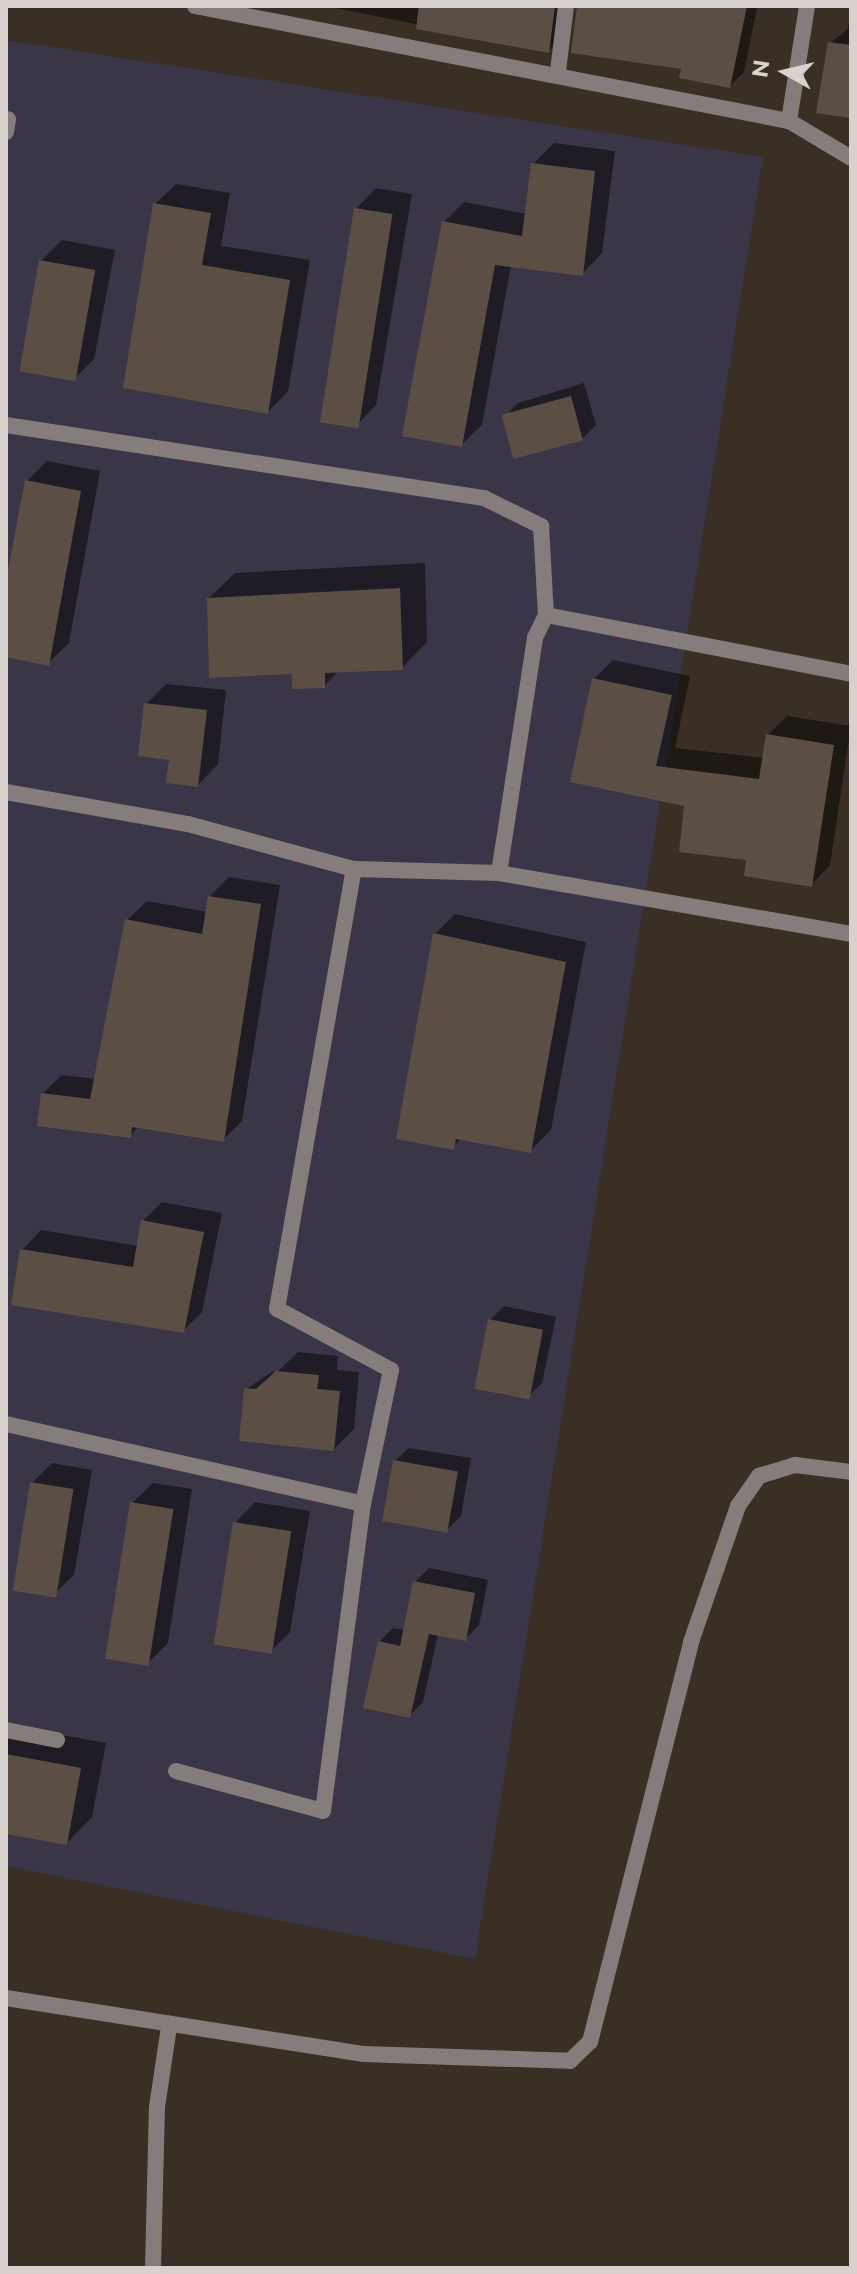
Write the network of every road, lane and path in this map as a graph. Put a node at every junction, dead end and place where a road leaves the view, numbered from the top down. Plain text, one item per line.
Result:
1 (195, 6) edge
2 (566, 6) edge
3 (807, 6) edge
4 (290, 14) edge
5 (558, 71) junction
6 (789, 121) junction
7 (851, 158) edge
8 (6, 425) edge
9 (546, 615) junction
10 (851, 674) edge
11 (6, 792) edge
12 (354, 869) junction
13 (499, 873) junction
14 (851, 934) edge
15 (6, 1424) edge
16 (851, 1472) edge
17 (363, 1504) junction
18 (6, 1730) edge
19 (57, 1740) dead end
20 (176, 1771) dead end
21 (6, 1998) edge
22 (169, 2027) junction
23 (153, 2268) edge

1 - 4 street
2 - 5 street
3 - 6 street
4 - 5 street
5 - 6 street
6 - 7 street
8 - 9 street
9 - 10 street
9 - 13 street
11 - 12 street
12 - 13 street
12 - 17 street
13 - 14 street
15 - 17 street
16 - 22 street
17 - 20 street
18 - 19 street
21 - 22 street
22 - 23 street

